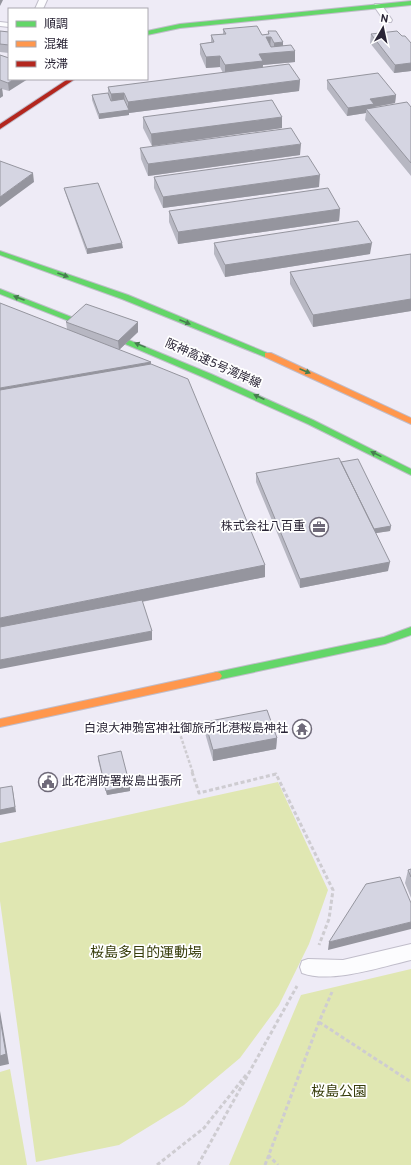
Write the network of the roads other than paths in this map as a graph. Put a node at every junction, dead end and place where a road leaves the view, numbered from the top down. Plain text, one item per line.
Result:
1 (411, 3) edge
2 (378, 6) junction
3 (388, 20) dead end
4 (148, 33) edge
5 (70, 80) edge
6 (0, 127) edge
7 (0, 253) edge
8 (0, 291) edge
9 (411, 421) edge
10 (411, 472) edge
11 (411, 631) edge
12 (0, 723) edge
13 (411, 952) edge
14 (308, 967) road end

1 - 2 main road
2 - 3 lane
2 - 4 main road
5 - 6 main road
7 -> 9 main road
10 -> 8 main road, 阪神高速5号湾岸線
11 - 12 main road
13 - 14 lane

